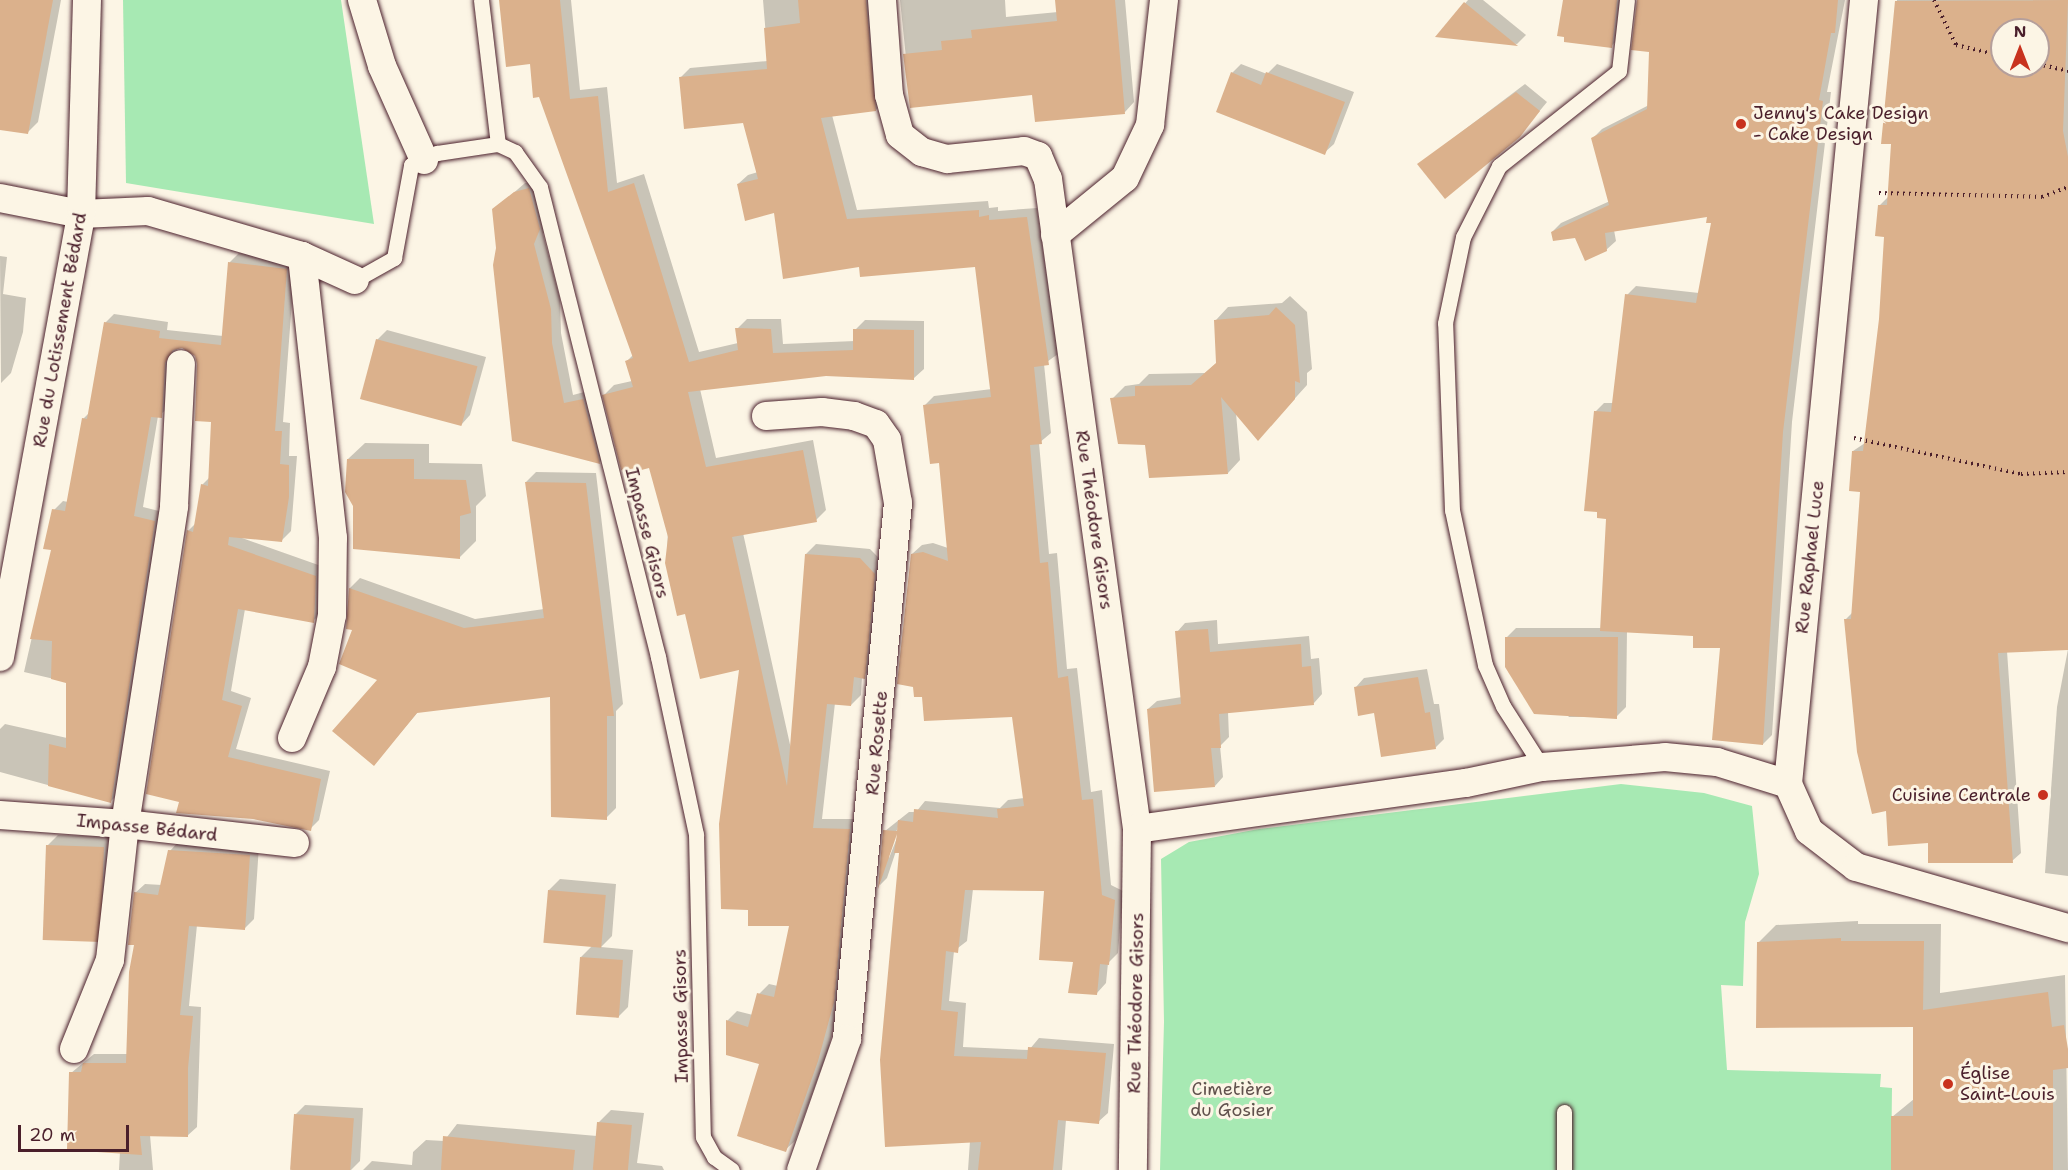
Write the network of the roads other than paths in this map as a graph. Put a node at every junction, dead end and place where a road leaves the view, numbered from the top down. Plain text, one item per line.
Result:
1 (87, 0) edge
2 (362, 0) edge
3 (481, 0) edge
4 (882, 0) edge
5 (1164, 0) edge
6 (1627, 0) edge
7 (1864, 0) edge
8 (498, 144) junction
9 (424, 159) junction
10 (0, 198) edge
11 (81, 214) junction
12 (1055, 235) junction
13 (302, 256) junction
14 (355, 280) joint
15 (181, 364) dead end
16 (766, 416) dead end
17 (9, 566) edge
18 (0, 657) edge
19 (292, 738) dead end
20 (1542, 767) junction
21 (1788, 784) junction
22 (0, 815) edge
23 (124, 824) junction
24 (1137, 829) junction
25 (295, 843) dead end
26 (2068, 928) edge
27 (74, 1049) dead end
28 (1564, 1112) dead end
29 (732, 1170) edge
30 (801, 1170) edge
31 (1133, 1170) edge
32 (1564, 1170) edge

1 - 11 street, Rue du Lotissement Bédard
2 - 9 street
3 - 8 lane
4 - 12 street, Rue Théodore Gisors
5 - 12 street
6 - 20 lane
7 - 21 street, Rue Raphael Luce
8 - 9 lane
8 - 29 lane, Impasse Gisors
9 - 14 lane
10 - 11 street
11 - 13 street
11 - 17 street, Rue du Lotissement Bédard
12 - 24 street, Rue Théodore Gisors
13 - 14 street
13 - 19 street
15 - 23 street
16 - 30 street, Rue Rosette
17 - 18 street, Rue du Lotissement Bédard
20 - 21 street
20 - 24 street
21 - 26 street, Rue Raphael Luce
22 - 23 street, Impasse Bédard
23 - 25 street, Impasse Bédard
23 - 27 street
24 - 31 street, Rue Théodore Gisors
28 - 32 lane

